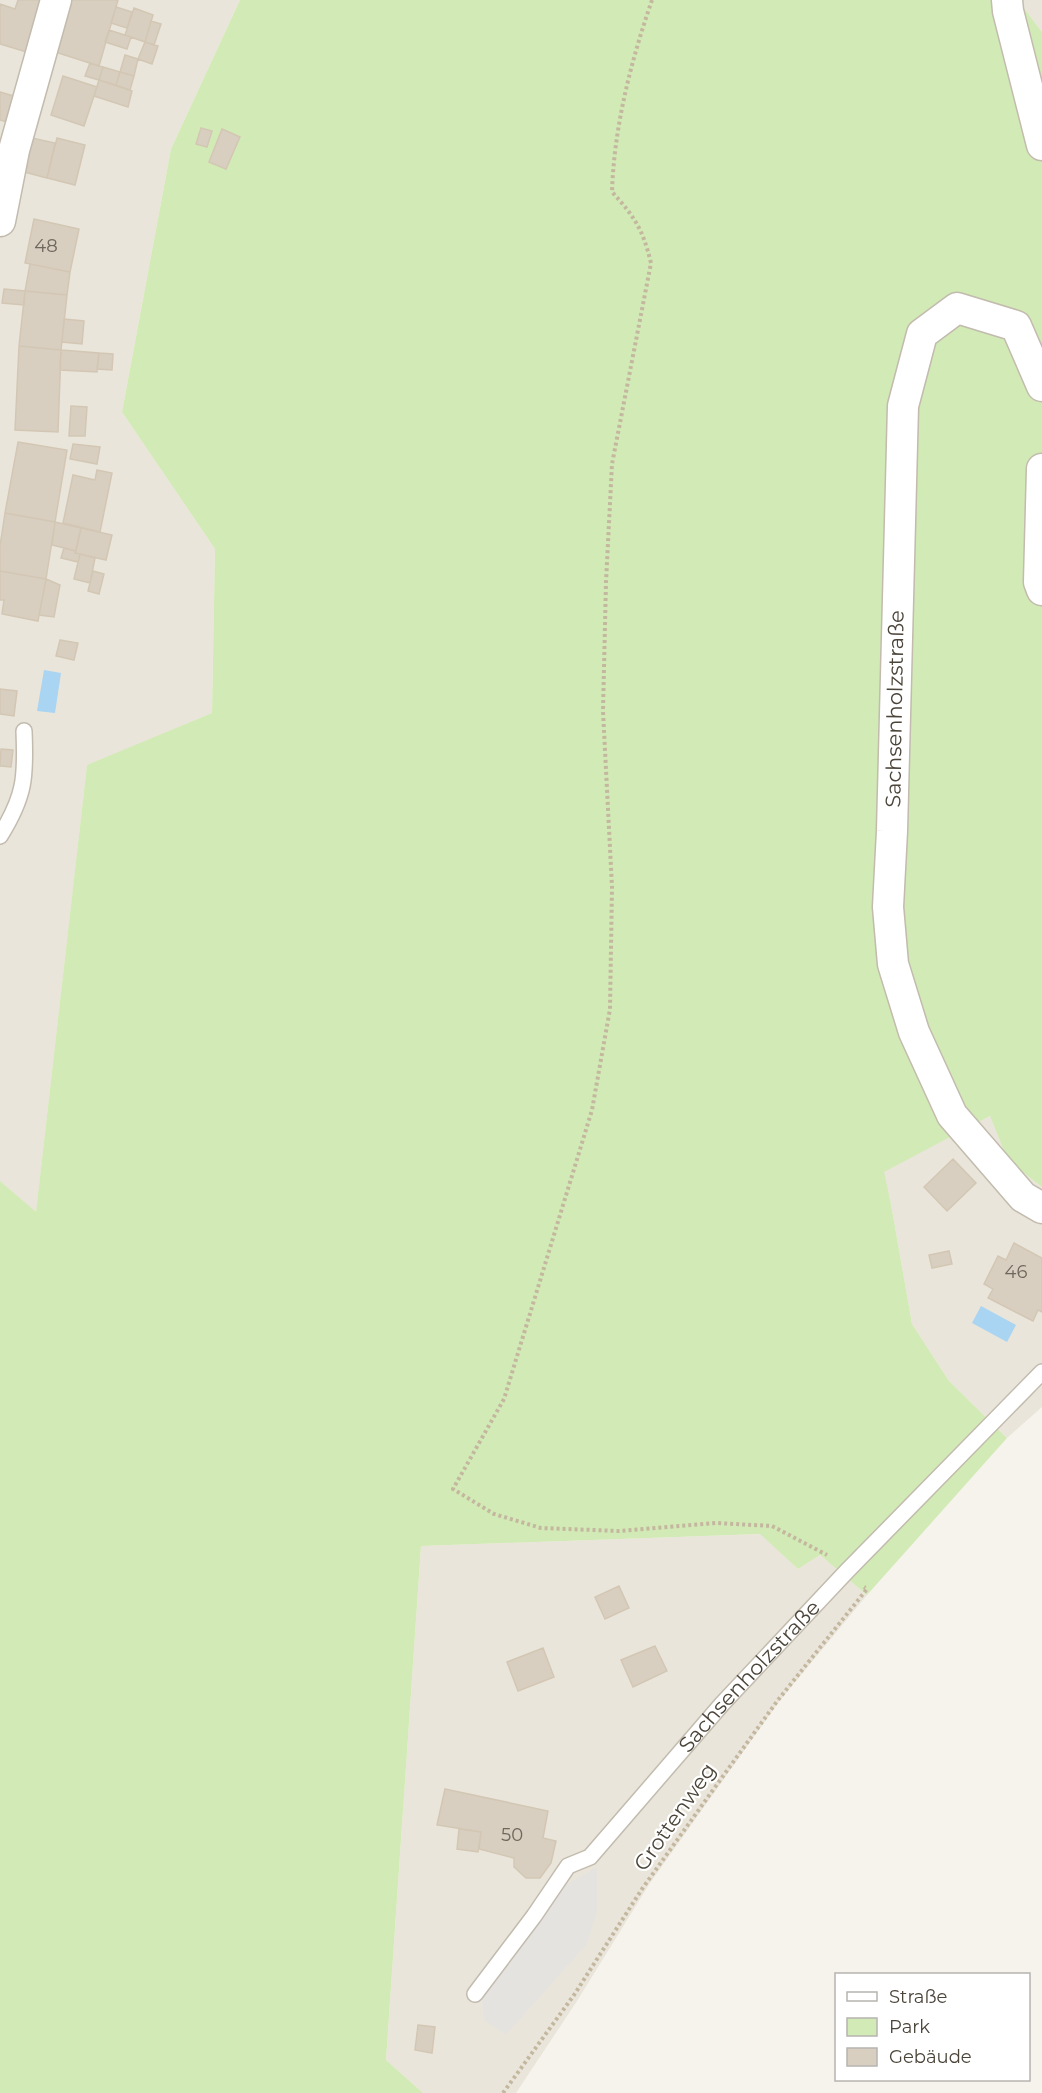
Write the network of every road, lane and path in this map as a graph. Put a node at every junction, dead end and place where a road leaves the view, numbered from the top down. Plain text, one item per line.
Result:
1 (56, 0) edge
2 (652, 0) edge
3 (1008, 0) edge
4 (1042, 145) edge
5 (0, 221) edge
6 (1042, 386) edge
7 (1042, 469) edge
8 (1042, 590) edge
9 (24, 731) dead end
10 (0, 836) edge
11 (1042, 1208) edge
12 (1042, 1372) edge
13 (850, 1568) junction
14 (475, 1994) dead end
15 (503, 2093) edge

1 - 5 street
2 - 13 path
3 - 4 street
6 - 11 street, Sachsenholzstraße
7 - 8 street
9 - 10 lane
12 - 13 lane, Sachsenholzstraße
13 - 14 lane, Sachsenholzstraße
13 - 15 path, Grottenweg

